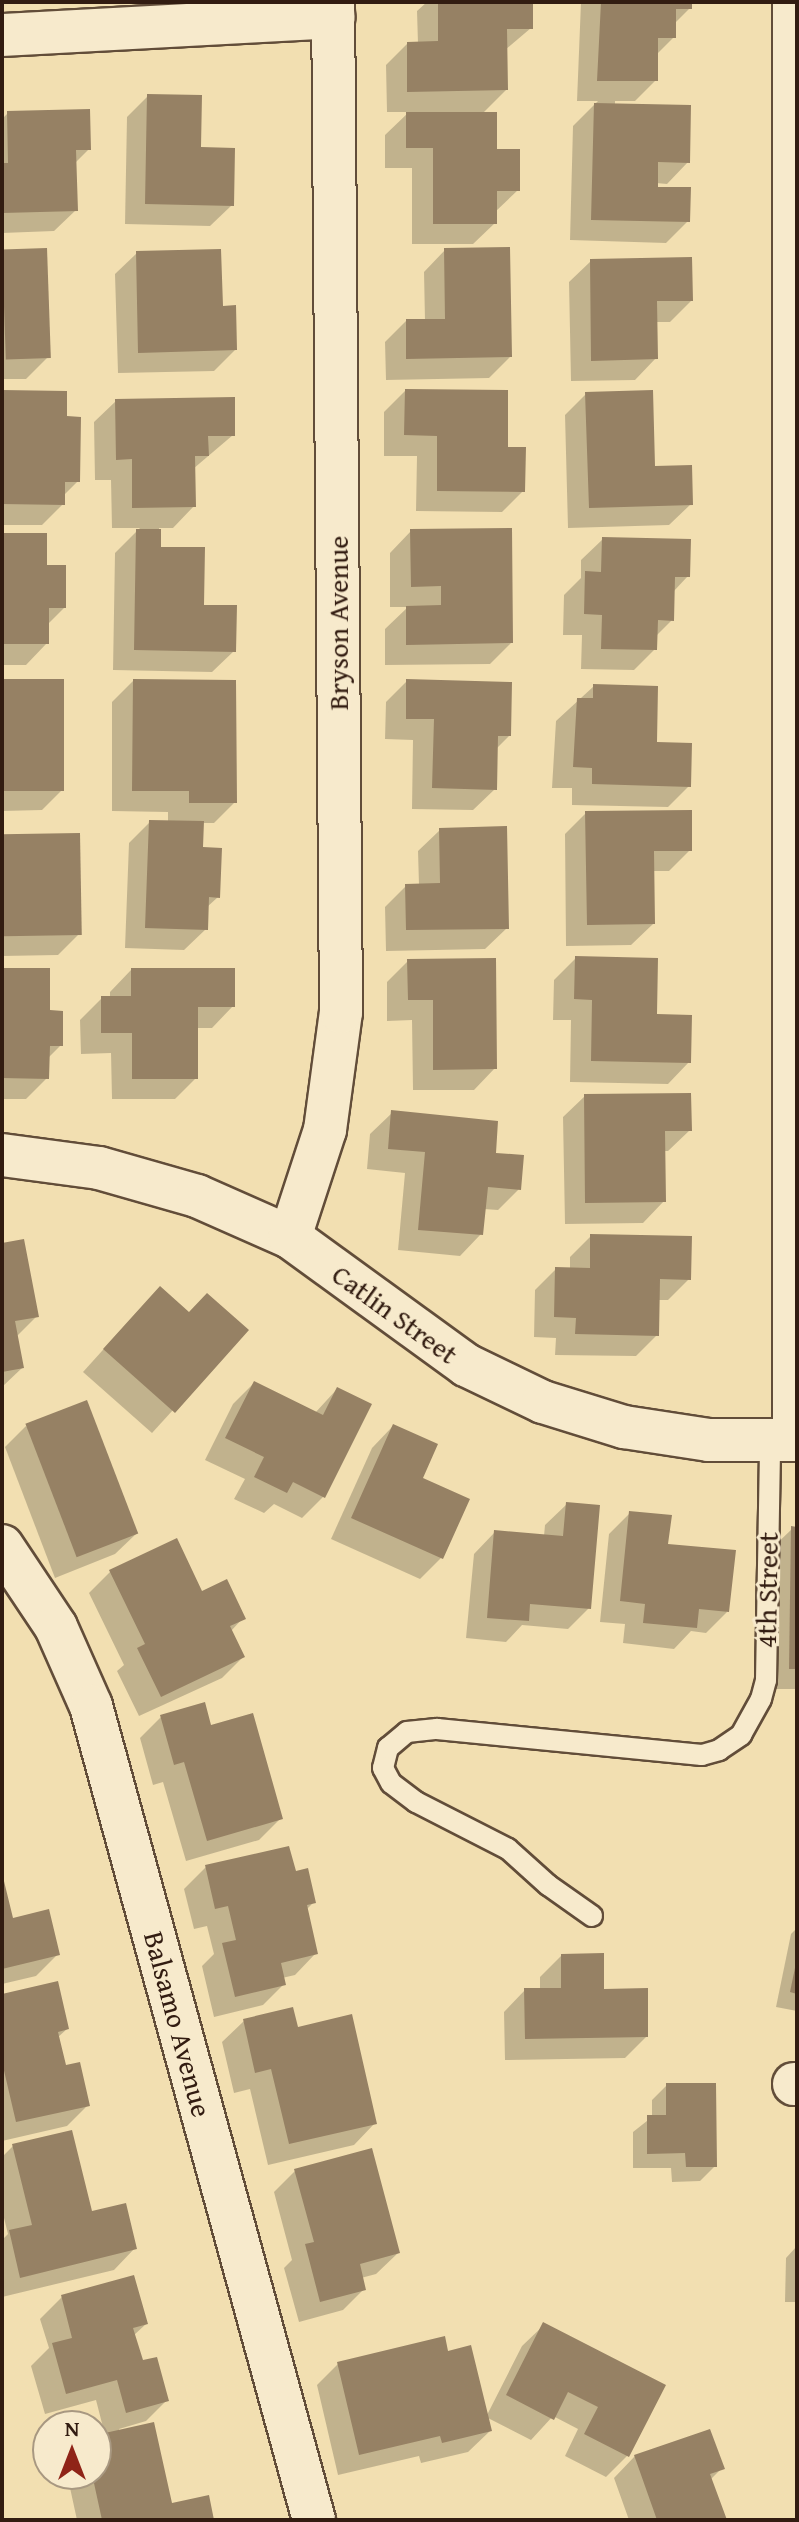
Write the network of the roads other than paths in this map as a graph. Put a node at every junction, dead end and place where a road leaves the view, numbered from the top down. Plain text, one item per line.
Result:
1 (334, 10) edge
2 (795, 14) edge
3 (2, 35) edge
4 (796, 286) edge
5 (797, 937) edge
6 (2, 1155) edge
7 (290, 1237) junction
8 (787, 1440) edge
9 (2, 1546) edge
10 (592, 1916) dead end
11 (314, 2520) edge

1 - 3 street
1 - 7 street, Bryson Avenue
2 - 4 street, 4th Street
4 - 5 street, 4th Street
5 - 8 street, 4th Street
6 - 7 street, Catlin Street
7 - 8 street, Catlin Street
8 - 10 lane, 4th Street
9 - 11 street, Balsamo Avenue

